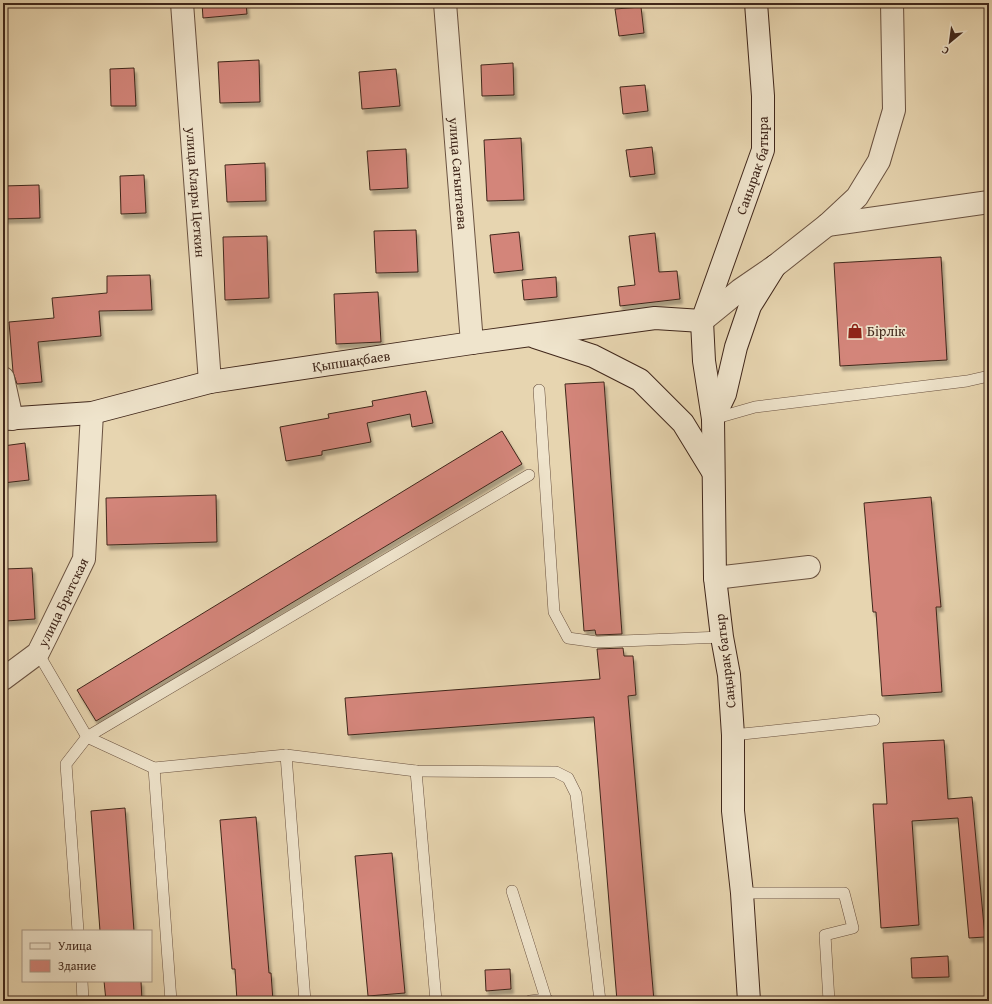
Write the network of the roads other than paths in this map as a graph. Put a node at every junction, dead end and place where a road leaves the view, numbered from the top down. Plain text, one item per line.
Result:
1 (182, 3) edge
2 (445, 3) edge
3 (756, 3) edge
4 (892, 3) edge
5 (989, 202) edge
6 (827, 225) junction
7 (775, 266) junction
8 (702, 320) junction
9 (530, 335) junction
10 (472, 343) junction
11 (989, 376) edge
12 (3, 378) edge
13 (210, 382) junction
14 (539, 390) dead end
15 (92, 413) junction
16 (8, 419) edge
17 (713, 419) junction
18 (713, 472) junction
19 (529, 475) dead end
20 (809, 567) dead end
21 (715, 578) junction
22 (722, 637) junction
23 (38, 653) junction
24 (3, 678) edge
25 (874, 720) dead end
26 (733, 735) junction
27 (88, 737) junction
28 (286, 755) junction
29 (154, 768) junction
30 (416, 771) junction
31 (512, 891) dead end
32 (742, 893) junction
33 (78, 930) edge
34 (82, 982) edge
35 (548, 1000) edge
36 (83, 1001) edge
37 (171, 1001) edge
38 (305, 1001) edge
39 (436, 1001) edge
40 (530, 1001) edge
41 (600, 1001) edge
42 (749, 1001) edge
43 (830, 1001) edge

1 - 13 street, улица Клары Цеткин
2 - 10 street, улица Сагынтаева
3 - 8 street, Санырак батыра
4 - 6 street
5 - 6 street
6 - 7 street
7 - 8 street
7 - 17 street
8 - 9 street, Қыпшақбаев
8 - 17 street, Саңырақ батыр
9 - 10 street, Қыпшақбаев
9 - 18 street
10 - 13 street, Қыпшақбаев
11 - 17 lane
12 - 16 street
13 - 15 street, Қыпшақбаев
14 - 22 lane
15 - 16 street, Қыпшақбаев
15 - 23 street, улица Братская
17 - 18 street, Саңырақ батыр
18 - 21 street, Саңырақ батыр
19 - 27 lane
20 - 21 street
21 - 22 street, Саңырақ батыр
22 - 26 street, Саңырақ батыр
23 - 24 street, улица Братская
23 - 27 lane
25 - 26 lane
26 - 32 street, Саңырақ батыр
27 - 29 lane
27 - 33 lane
28 - 29 lane
28 - 30 lane
28 - 38 lane
29 - 37 lane
30 - 39 lane
30 - 41 lane
31 - 35 lane
32 - 42 street, Саңырақ батыр
32 - 43 lane
34 - 36 lane
35 - 40 lane

